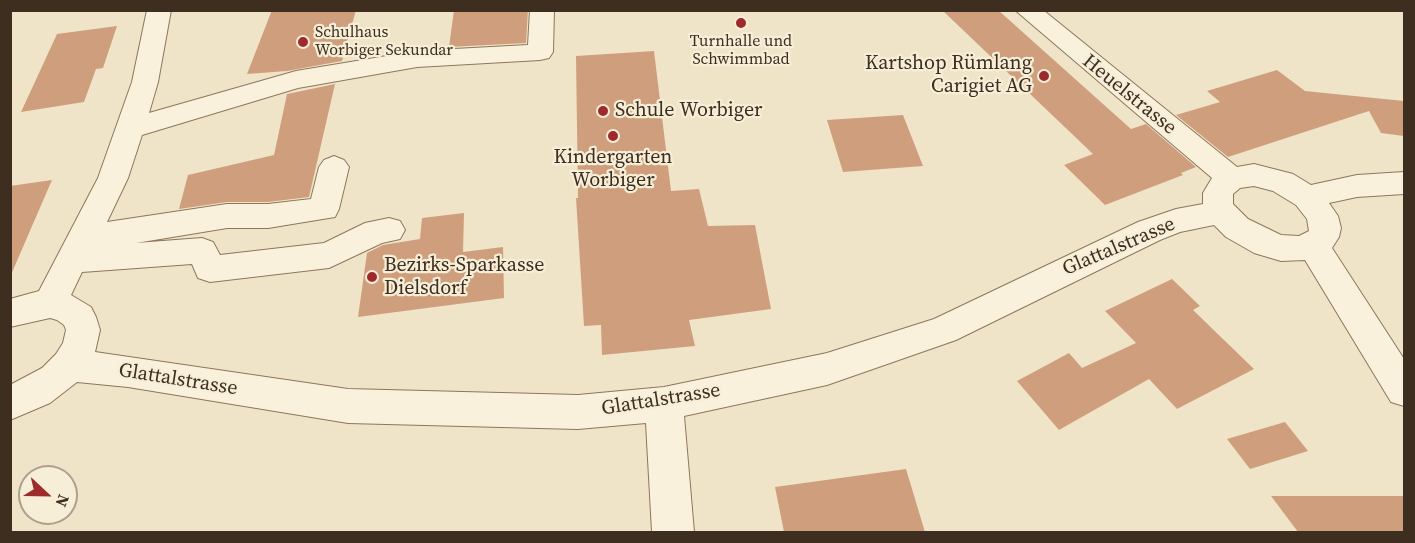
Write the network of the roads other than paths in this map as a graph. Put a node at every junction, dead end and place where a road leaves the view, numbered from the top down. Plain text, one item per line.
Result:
1 (159, 10) edge
2 (542, 10) edge
3 (1027, 10) edge
4 (131, 128) junction
5 (334, 167) dead end
6 (1232, 178) junction
7 (1404, 183) edge
8 (1307, 197) junction
9 (1223, 212) junction
10 (389, 230) dead end
11 (1313, 245) junction
12 (80, 248) junction
13 (50, 304) junction
14 (10, 313) edge
15 (69, 365) junction
16 (1404, 390) edge
17 (10, 403) edge
18 (664, 404) junction
19 (673, 532) edge

1 - 4 street
2 - 4 street
3 - 6 street, Heuelstrasse
4 - 12 street
5 - 12 street
6 - 8 street
6 - 9 street
7 - 8 street
8 - 11 street
9 - 11 street
9 - 18 street, Glattalstrasse
10 - 12 street
11 - 16 street
12 - 13 street
13 - 14 street
13 - 15 street
15 - 17 street
15 - 18 street, Glattalstrasse
18 - 19 street

